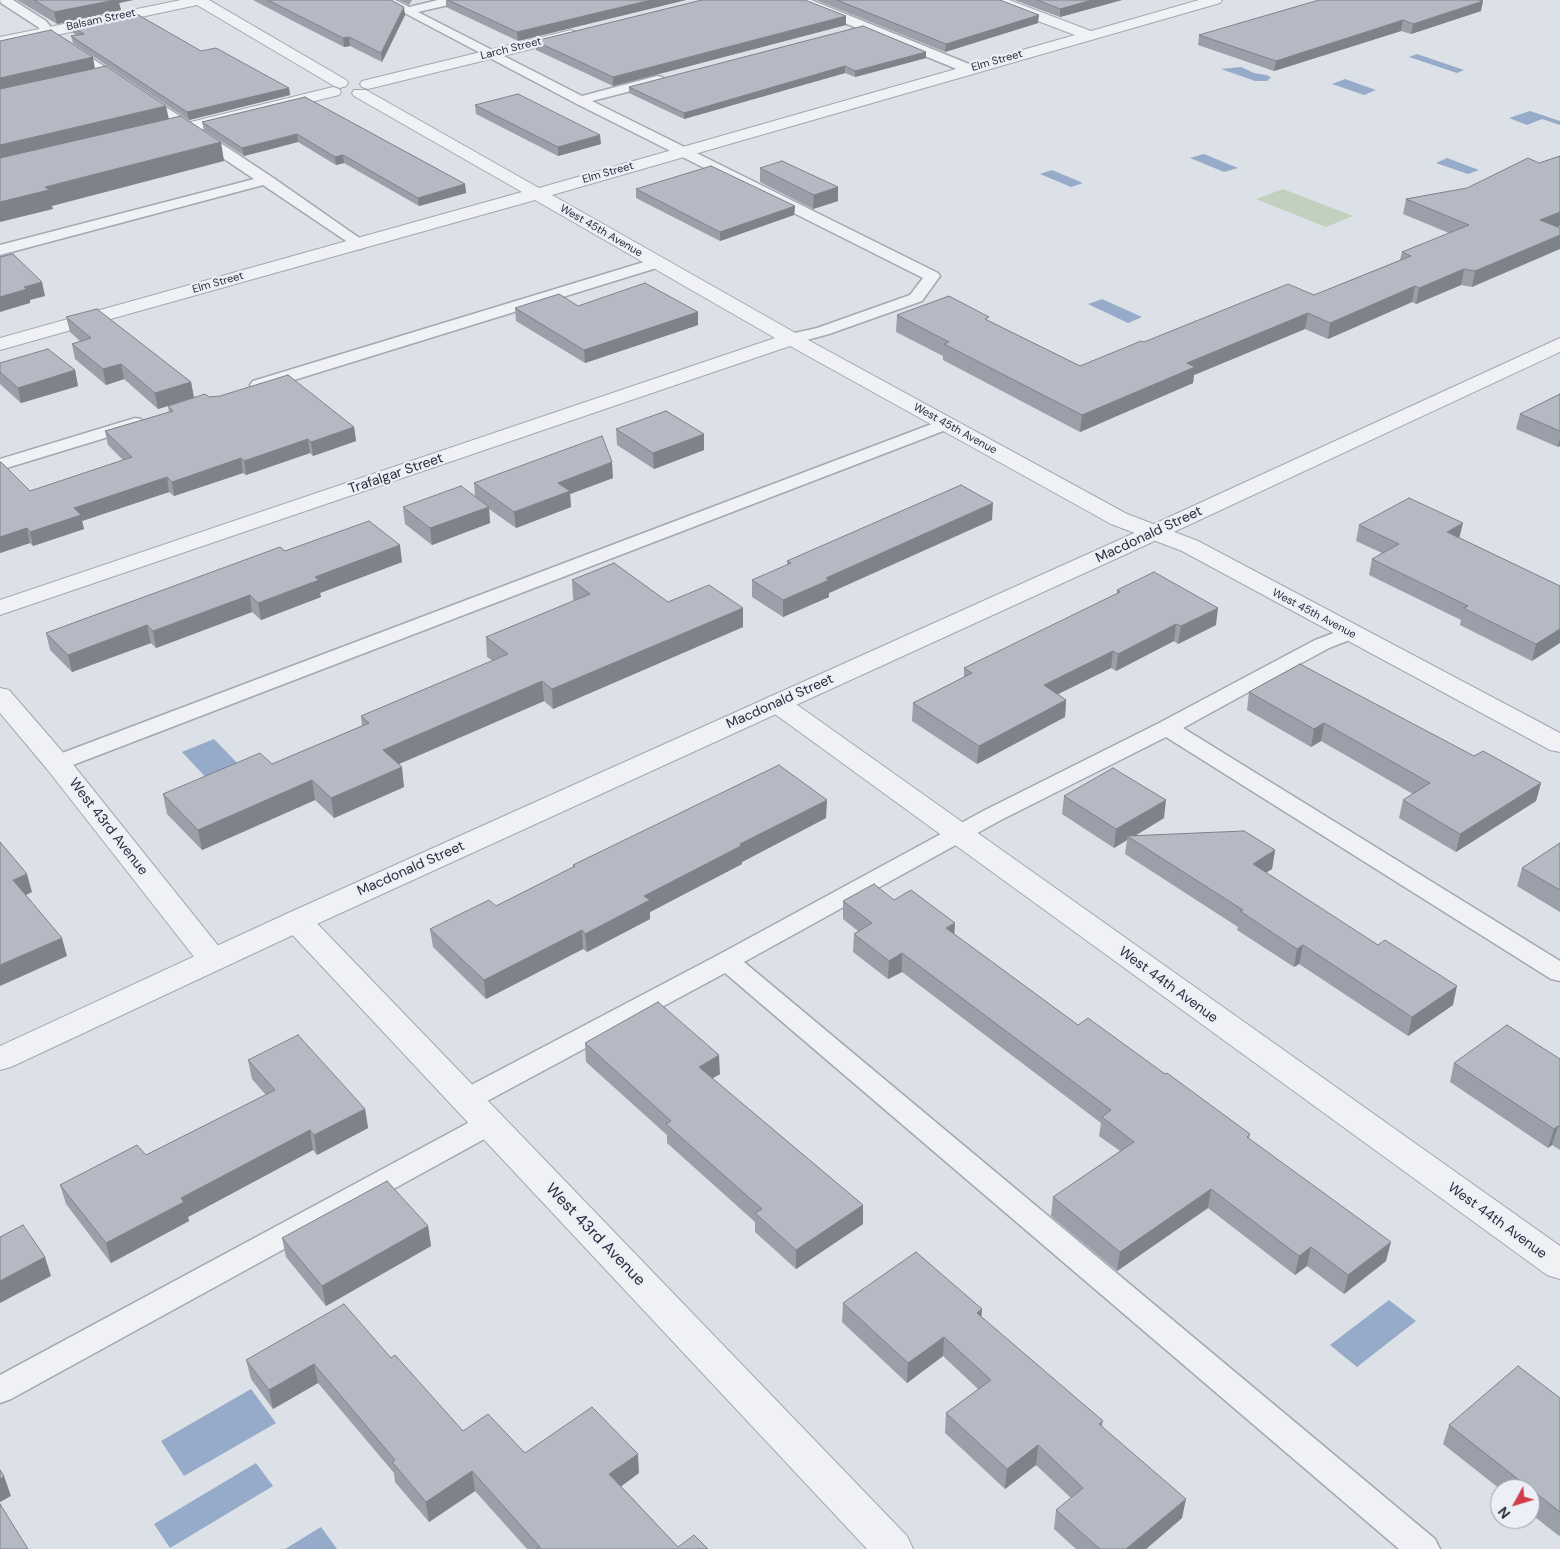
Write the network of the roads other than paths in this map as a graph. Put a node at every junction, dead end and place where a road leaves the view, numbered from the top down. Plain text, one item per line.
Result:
1 (5, 0) edge
2 (200, 0) edge
3 (386, 0) edge
4 (453, 0) edge
5 (800, 0) edge
6 (995, 0) edge
7 (1215, 0) edge
8 (407, 11) junction
9 (864, 26) junction
10 (48, 31) junction
11 (587, 31) edge
12 (846, 31) edge
13 (1089, 35) junction
14 (0, 42) edge
15 (491, 54) junction
16 (969, 69) junction
17 (112, 78) junction
18 (666, 78) edge
19 (94, 82) edge
20 (337, 87) junction
21 (364, 89) junction
22 (580, 100) junction
23 (189, 128) junction
24 (142, 139) edge
25 (683, 151) junction
26 (266, 180) junction
27 (536, 194) junction
28 (360, 244) junction
29 (0, 250) edge
30 (657, 263) junction
31 (792, 339) junction
32 (0, 344) edge
33 (1560, 344) edge
34 (248, 388) edge
35 (153, 418) edge
36 (946, 424) junction
37 (0, 465) edge
38 (1155, 532) junction
39 (0, 608) edge
40 (1350, 633) junction
41 (0, 696) edge
42 (777, 703) junction
43 (1166, 728) junction
44 (1560, 744) edge
45 (57, 763) junction
46 (958, 834) junction
47 (297, 921) junction
48 (213, 960) junction
49 (727, 961) junction
50 (1560, 973) edge
51 (0, 1060) edge
52 (466, 1100) junction
53 (489, 1124) junction
54 (1560, 1266) edge
55 (0, 1390) edge
56 (893, 1549) edge
57 (1423, 1549) edge

1 - 10 lane
2 - 10 street, Balsam Street
2 - 20 street
3 - 8 lane
4 - 8 lane
5 - 9 lane
6 - 13 street
7 - 13 street, Elm Street
8 - 15 lane
9 - 12 lane
9 - 16 lane
10 - 14 street, Balsam Street
10 - 17 lane
11 - 15 street, Larch Street
13 - 16 street, Elm Street
15 - 21 street, Larch Street
15 - 22 lane
16 - 25 street, Elm Street
17 - 19 lane
17 - 23 lane
18 - 22 lane
20 - 21 street
20 - 23 street
21 - 27 street, West 45th Avenue
22 - 25 lane
23 - 24 street
23 - 26 lane
25 - 27 street, Elm Street
25 - 31 lane
26 - 28 lane
26 - 29 lane
27 - 28 street, Elm Street
27 - 30 street, West 45th Avenue
28 - 32 street, Elm Street
30 - 31 street, West 45th Avenue
30 - 34 lane
31 - 36 street, West 45th Avenue
31 - 39 street, Trafalgar Street
33 - 38 street, Macdonald Street
35 - 37 lane
36 - 38 street, West 45th Avenue
36 - 45 lane
38 - 40 street, West 45th Avenue
38 - 42 street, Macdonald Street
40 - 43 lane
40 - 44 street, West 45th Avenue
41 - 45 street, West 43rd Avenue
42 - 46 street, West 44th Avenue
42 - 47 street, Macdonald Street
43 - 46 lane
43 - 50 lane
45 - 48 street, West 43rd Avenue
46 - 49 lane
46 - 54 street, West 44th Avenue
47 - 48 street, Macdonald Street
47 - 52 street, West 43rd Avenue
48 - 51 street, Macdonald Street
49 - 52 lane
49 - 57 lane
52 - 53 street, West 43rd Avenue
53 - 55 lane
53 - 56 street, West 43rd Avenue

